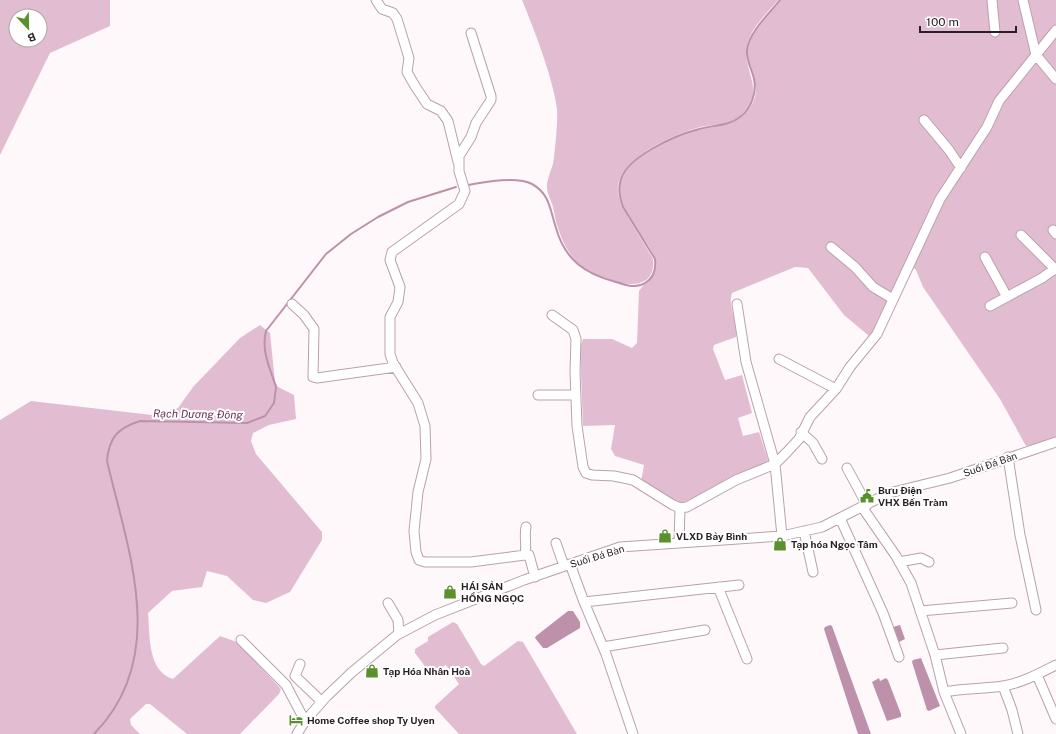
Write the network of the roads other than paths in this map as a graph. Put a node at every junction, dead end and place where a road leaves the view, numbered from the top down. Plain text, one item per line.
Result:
1 (376, 0) edge
2 (992, 0) edge
3 (1023, 0) edge
4 (1056, 30) edge
5 (995, 32) dead end
6 (471, 33) dead end
7 (1036, 55) junction
8 (1056, 79) edge
9 (924, 120) dead end
10 (458, 162) junction
11 (961, 168) junction
12 (1021, 235) dead end
13 (831, 247) dead end
14 (985, 257) dead end
15 (1056, 269) edge
16 (1007, 297) junction
17 (894, 299) junction
18 (292, 304) dead end
19 (737, 304) dead end
20 (990, 306) dead end
21 (552, 315) dead end
22 (779, 359) dead end
23 (396, 367) junction
24 (836, 389) junction
25 (538, 395) dead end
26 (576, 395) junction
27 (802, 432) junction
28 (1056, 442) edge
29 (1008, 457) junction
30 (822, 459) dead end
31 (775, 464) junction
32 (847, 468) dead end
33 (864, 506) junction
34 (680, 508) junction
35 (840, 518) junction
36 (526, 527) dead end
37 (804, 531) junction
38 (782, 536) junction
39 (556, 543) dead end
40 (679, 543) junction
41 (525, 555) junction
42 (899, 562) junction
43 (930, 562) dead end
44 (567, 565) junction
45 (813, 572) dead end
46 (534, 577) junction
47 (739, 585) dead end
48 (718, 587) junction
49 (584, 602) junction
50 (388, 603) dead end
51 (1012, 603) dead end
52 (1036, 610) dead end
53 (920, 611) junction
54 (705, 630) dead end
55 (399, 634) junction
56 (240, 640) dead end
57 (603, 647) junction
58 (1003, 648) dead end
59 (935, 655) junction
60 (899, 657) dead end
61 (747, 659) dead end
62 (300, 664) dead end
63 (1056, 665) edge
64 (1037, 675) junction
65 (1003, 686) junction
66 (944, 692) junction
67 (321, 701) junction
68 (1056, 719) edge
69 (305, 721) junction
70 (297, 734) edge
71 (633, 734) edge
72 (961, 734) edge
73 (1018, 734) edge

1 - 10 street
2 - 5 street
3 - 7 street
4 - 7 street
6 - 10 street
7 - 8 street
7 - 11 street
9 - 11 street
10 - 23 street
11 - 17 street
12 - 15 street
13 - 17 street
14 - 16 street
15 - 16 street
16 - 20 street
17 - 24 street
18 - 23 street
19 - 31 street
21 - 26 street
22 - 24 street
23 - 41 street
24 - 27 street
25 - 26 street
26 - 34 street
27 - 30 street
27 - 31 street
28 - 29 street, Suối Đá Bàn
29 - 33 street, Suối Đá Bàn
29 - 52 street
31 - 34 street
31 - 38 street
32 - 33 street
33 - 35 street, Suối Đá Bàn
33 - 42 street
34 - 40 street
35 - 37 street, Suối Đá Bàn
35 - 60 street
36 - 41 street
37 - 38 street, Suối Đá Bàn
37 - 45 street
38 - 40 street, Suối Đá Bàn
39 - 44 street
40 - 44 street, Suối Đá Bàn
41 - 46 street
42 - 43 street
42 - 53 street
44 - 46 street, Suối Đá Bàn
44 - 49 street
46 - 55 street, Suối Đá Bàn
47 - 48 street
48 - 49 street
48 - 61 street
49 - 57 street
50 - 55 street
51 - 53 street
53 - 59 street
54 - 57 street
55 - 67 street, Suối Đá Bàn
56 - 69 street
57 - 71 street
58 - 59 street
59 - 66 street
62 - 67 street
63 - 64 street
64 - 65 street
64 - 68 street
65 - 66 street
65 - 73 street
66 - 72 street
67 - 69 street, Suối Đá Bàn
69 - 70 street, Suối Đá Bàn

